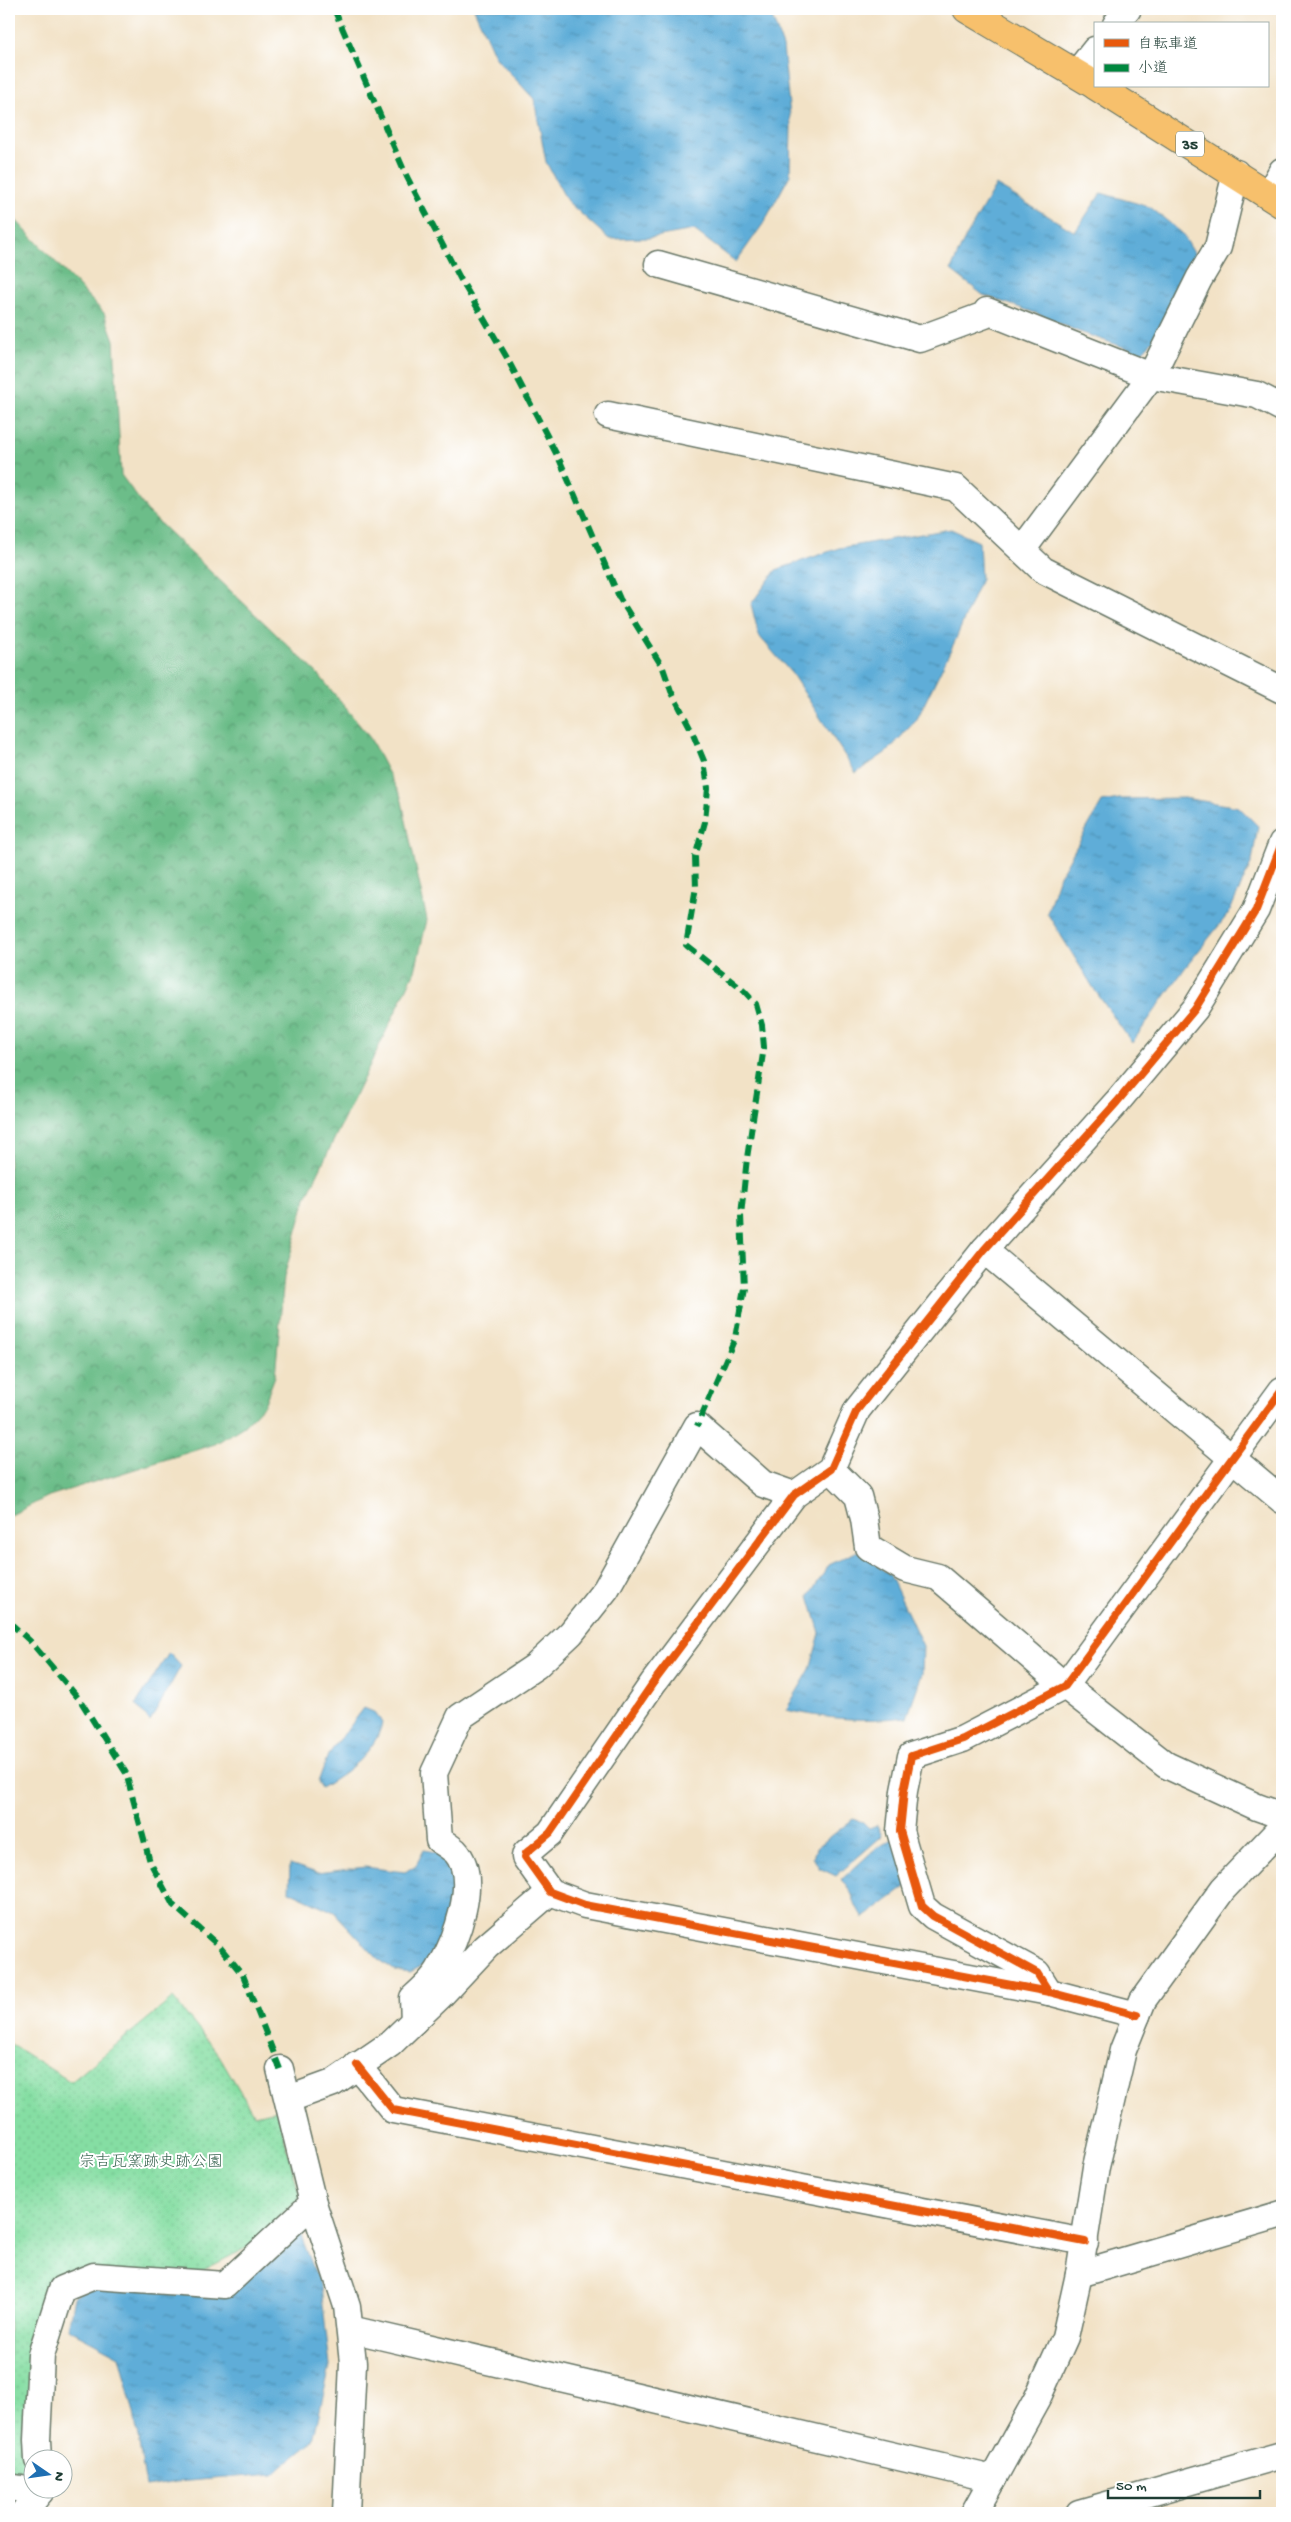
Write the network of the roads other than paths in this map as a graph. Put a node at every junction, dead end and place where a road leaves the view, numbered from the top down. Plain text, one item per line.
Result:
1 (967, 9) edge
2 (1128, 9) edge
3 (1118, 22) edge
4 (1094, 55) edge
5 (1089, 82) edge
6 (1099, 88) edge
7 (1282, 171) edge
8 (1236, 173) junction
9 (1275, 199) edge
10 (658, 264) dead end
11 (1151, 376) junction
12 (1282, 408) edge
13 (608, 415) dead end
14 (1022, 550) junction
15 (1282, 690) edge
16 (1282, 843) edge
17 (984, 1250) junction
18 (1282, 1390) edge
19 (1231, 1457) junction
20 (831, 1470) junction
21 (794, 1495) junction
22 (1282, 1500) edge
23 (1065, 1686) junction
24 (1282, 1816) edge
25 (1282, 1827) edge
26 (550, 1892) junction
27 (1049, 1992) junction
28 (1137, 2015) junction
29 (414, 2021) junction
30 (357, 2066) junction
31 (280, 2069) dead end
32 (289, 2099) junction
33 (313, 2203) junction
34 (1282, 2214) edge
35 (1085, 2242) junction
36 (1079, 2274) junction
37 (350, 2329) junction
38 (37, 2450) edge
39 (1282, 2455) edge
40 (993, 2479) junction
41 (9, 2487) edge
42 (22, 2491) edge
43 (38, 2500) edge
44 (22, 2513) edge
45 (346, 2513) edge
46 (974, 2513) edge
47 (1079, 2513) edge

1 - 5 main road, 35
2 - 3 street
4 - 5 street
6 - 8 main road, 35
7 - 9 street
8 - 9 main road, 35
8 - 11 street
10 - 11 street
11 - 12 street
11 - 14 street
13 - 14 street
14 - 15 street
16 - 17 street
17 - 19 street
17 - 20 street
18 - 19 street
19 - 22 street
19 - 23 street
20 - 21 street
20 - 23 street
21 - 26 street
21 - 29 street
23 - 24 street
23 - 27 street
25 - 28 street
26 - 27 street
26 - 29 street
27 - 28 street
28 - 35 street
29 - 30 street
30 - 32 street
30 - 35 street
31 - 32 street
32 - 33 street
33 - 37 street
33 - 38 street
34 - 36 street
35 - 36 street
36 - 40 street
37 - 40 street
37 - 45 street
39 - 47 street
40 - 46 street
41 - 42 street
43 - 44 street

